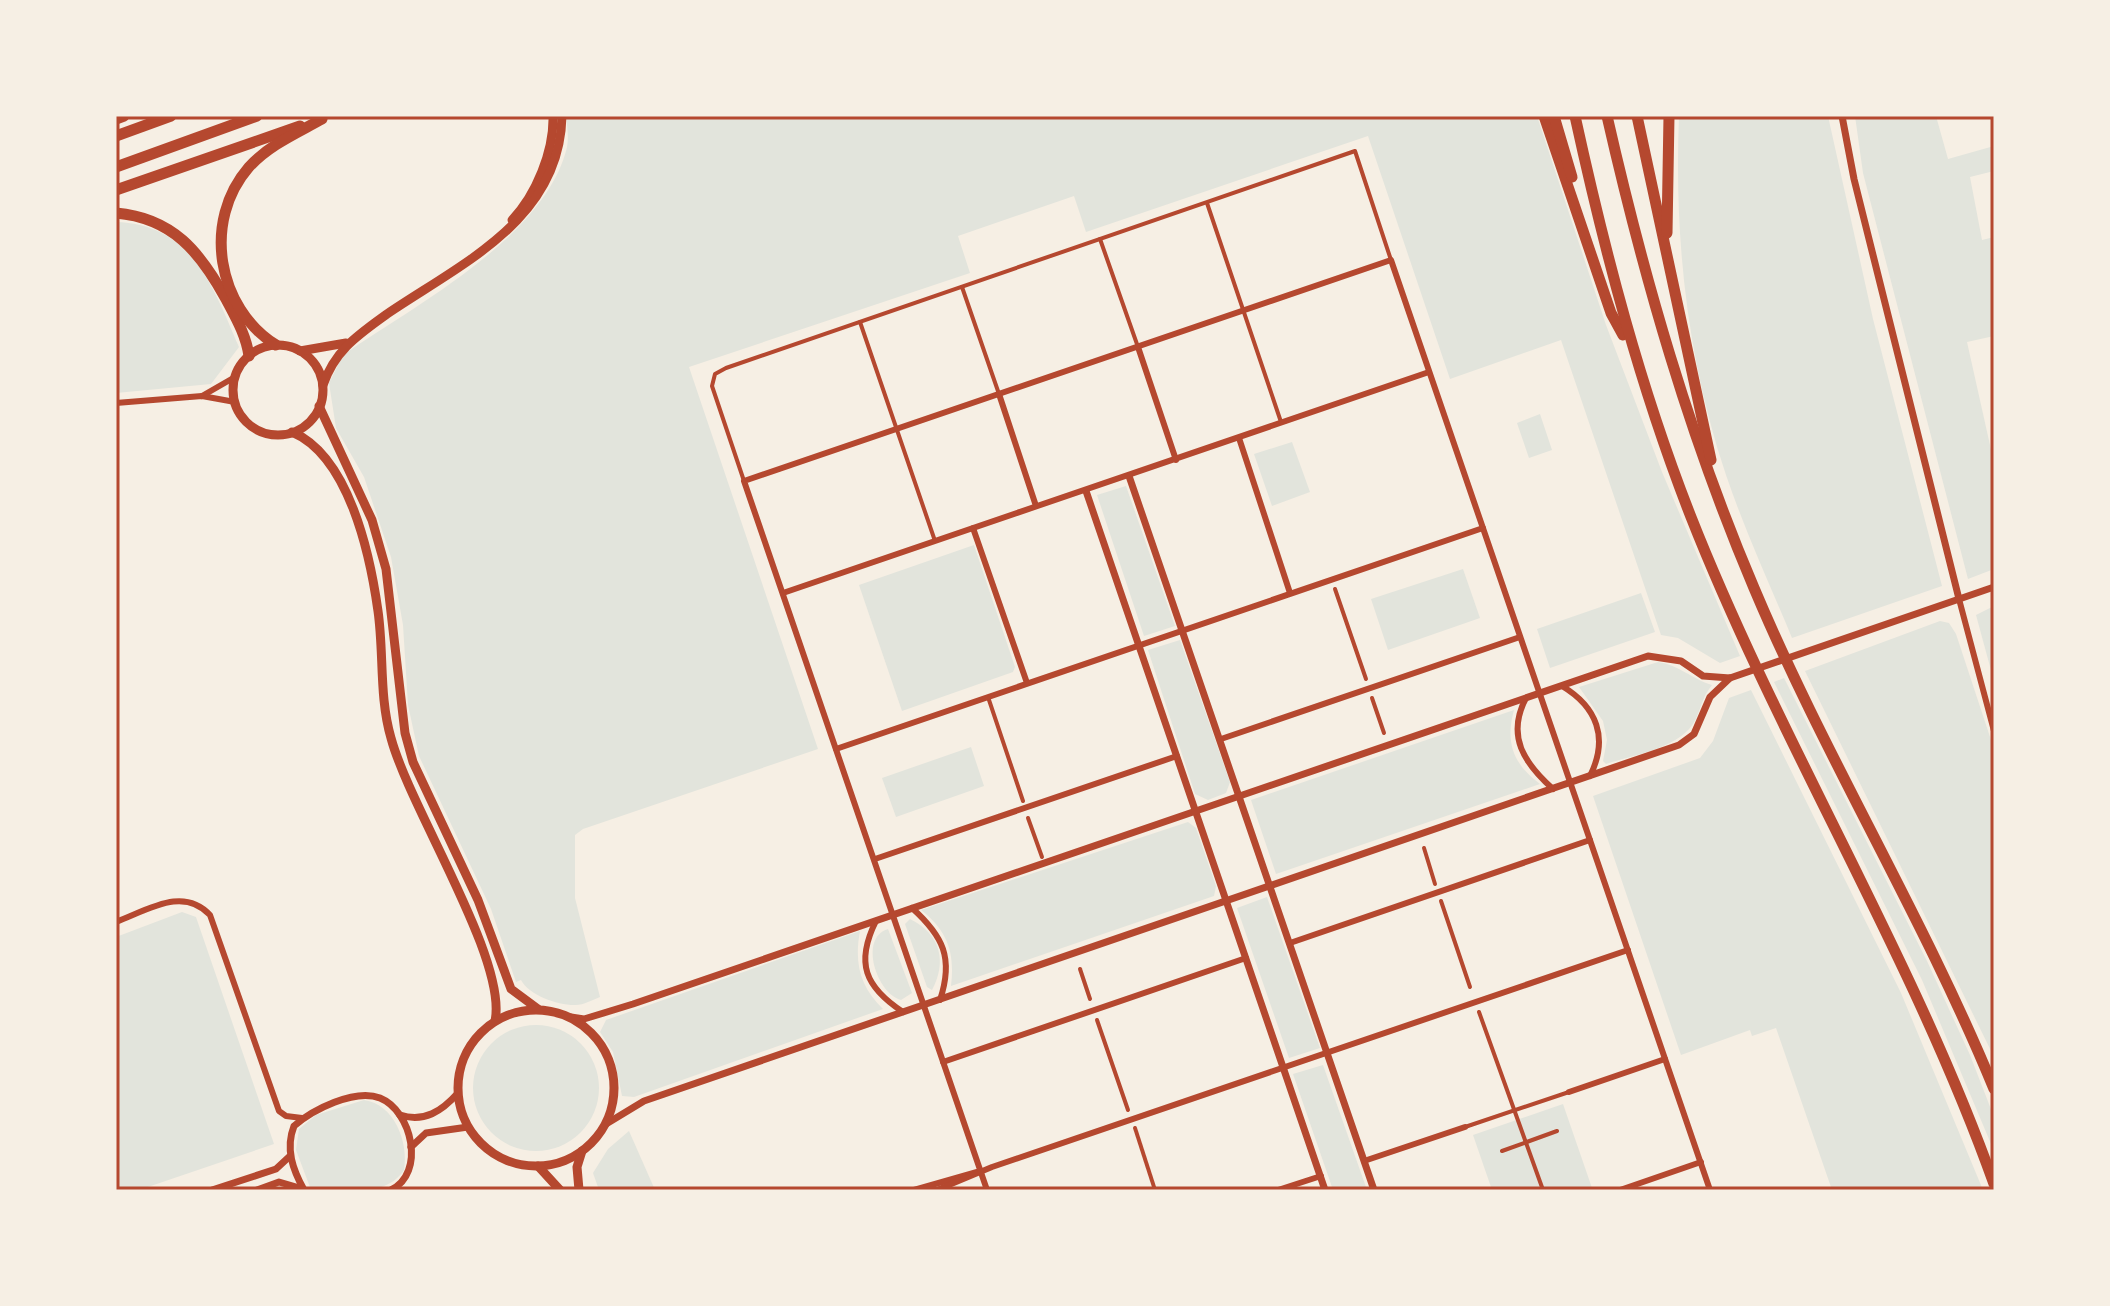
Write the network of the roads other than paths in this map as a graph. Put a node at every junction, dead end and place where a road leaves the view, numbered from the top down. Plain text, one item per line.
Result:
1 (124, 116) edge
2 (171, 116) edge
3 (257, 116) edge
4 (553, 116) edge
5 (562, 116) edge
6 (1544, 116) edge
7 (1554, 116) edge
8 (1575, 116) edge
9 (1607, 116) edge
10 (1637, 116) edge
11 (1669, 116) edge
12 (1842, 116) edge
13 (326, 118) edge
14 (116, 119) edge
15 (116, 136) edge
16 (116, 167) edge
17 (116, 190) edge
18 (1207, 203) junction
19 (116, 213) edge
20 (1586, 233) junction
21 (1100, 239) junction
22 (490, 242) junction
23 (1666, 253) junction
24 (1391, 260) junction
25 (962, 287) junction
26 (1243, 310) junction
27 (860, 322) junction
28 (346, 343) junction
29 (276, 345) junction
30 (1138, 347) junction
31 (1631, 349) junction
32 (300, 351) junction
33 (249, 356) junction
34 (1429, 372) junction
35 (235, 377) junction
36 (323, 385) junction
37 (999, 394) junction
38 (202, 396) junction
39 (235, 402) junction
40 (116, 403) edge
41 (319, 406) junction
42 (1281, 422) junction
43 (897, 429) junction
44 (292, 432) junction
45 (1239, 438) junction
46 (1176, 460) junction
47 (1129, 476) junction
48 (744, 481) junction
49 (1086, 491) junction
50 (1720, 504) junction
51 (1036, 506) junction
52 (973, 528) junction
53 (1483, 528) junction
54 (935, 541) junction
55 (1994, 587) edge
56 (1335, 589) dead end
57 (783, 593) junction
58 (1290, 593) junction
59 (1959, 599) junction
60 (1184, 630) junction
61 (1520, 637) junction
62 (1139, 645) junction
63 (1730, 678) junction
64 (1366, 679) dead end
65 (1027, 683) junction
66 (1562, 686) junction
67 (1541, 693) junction
68 (987, 697) junction
69 (1372, 698) dead end
70 (1526, 698) junction
71 (1994, 731) edge
72 (1384, 733) dead end
73 (1221, 739) junction
74 (836, 749) junction
75 (1177, 756) junction
76 (1590, 776) junction
77 (1570, 783) junction
78 (1553, 789) junction
79 (1241, 796) junction
80 (1023, 801) dead end
81 (1196, 812) junction
82 (1028, 818) dead end
83 (1590, 840) junction
84 (1424, 848) dead end
85 (1042, 857) dead end
86 (875, 859) junction
87 (1435, 884) dead end
88 (1271, 885) junction
89 (1226, 900) junction
90 (1441, 901) dead end
91 (912, 908) junction
92 (894, 915) junction
93 (876, 921) junction
94 (116, 922) edge
95 (1290, 943) junction
96 (1628, 950) junction
97 (1246, 958) junction
98 (1080, 969) dead end
99 (1470, 987) dead end
100 (1090, 999) dead end
101 (940, 1000) junction
102 (924, 1005) junction
103 (538, 1009) junction
104 (903, 1012) junction
105 (1479, 1012) dead end
106 (571, 1017) junction
107 (1097, 1020) dead end
108 (495, 1021) junction
109 (1328, 1053) junction
110 (1665, 1059) junction
111 (943, 1062) junction
112 (1284, 1068) junction
113 (1994, 1089) edge
114 (1569, 1092) joint
115 (458, 1093) junction
116 (1128, 1110) dead end
117 (1512, 1111) junction
118 (400, 1115) junction
119 (302, 1118) junction
120 (606, 1124) junction
121 (468, 1127) junction
122 (1465, 1127) joint
123 (1135, 1128) dead end
124 (1557, 1131) dead end
125 (1525, 1144) junction
126 (411, 1147) junction
127 (582, 1151) junction
128 (1502, 1151) dead end
129 (290, 1156) junction
130 (1364, 1161) junction
131 (1701, 1162) junction
132 (538, 1166) junction
133 (981, 1171) junction
134 (1321, 1176) junction
135 (1994, 1184) edge
136 (304, 1189) edge
137 (212, 1190) edge
138 (257, 1190) edge
139 (391, 1190) edge
140 (560, 1190) edge
141 (579, 1190) edge
142 (914, 1190) edge
143 (937, 1190) edge
144 (987, 1190) edge
145 (1155, 1190) edge
146 (1278, 1190) edge
147 (1325, 1190) edge
148 (1374, 1190) edge
149 (1543, 1190) edge
150 (1620, 1190) edge
151 (1710, 1190) edge

1 - 14 highway
2 - 15 highway
3 - 16 highway
4 - 22 main road
5 - 22 main road
6 - 20 highway
7 - 20 highway
8 - 31 highway
9 - 50 highway
10 - 23 highway
11 - 23 highway
12 - 59 street
13 - 17 highway
13 - 29 highway
18 - 21 street
18 - 24 street
18 - 26 street
19 - 33 highway
20 - 31 highway
21 - 25 street
21 - 30 street
22 - 28 main road
23 - 50 highway
24 - 26 street
24 - 34 street
25 - 27 street
25 - 37 street
26 - 30 street
26 - 42 street
27 - 43 street
27 - 48 street
28 - 32 main road
28 - 36 main road
29 - 32 main road
29 - 33 main road
30 - 37 street
30 - 46 street
31 - 135 highway
32 - 36 main road
33 - 35 main road
34 - 42 street
34 - 53 street
35 - 38 street
35 - 39 main road
36 - 41 main road
37 - 43 street
37 - 51 street
38 - 39 street
38 - 40 street
39 - 44 main road
41 - 44 main road
41 - 103 main road
42 - 45 street
43 - 48 street
43 - 54 street
44 - 108 main road
45 - 46 street
45 - 58 street
46 - 47 street
47 - 49 street
47 - 60 street
48 - 57 street
49 - 51 street
49 - 62 street
50 - 113 highway
51 - 52 street
52 - 54 street
52 - 65 street
53 - 58 street
53 - 61 street
54 - 57 street
55 - 59 street
56 - 64 street
57 - 74 street
58 - 60 street
59 - 63 street
59 - 71 street
60 - 62 street
60 - 73 street
61 - 67 street
61 - 73 street
62 - 65 street
62 - 75 street
63 - 66 street
63 - 76 street
65 - 68 street
66 - 67 street
66 - 76 street
67 - 70 street
67 - 77 street
68 - 74 street
68 - 80 street
69 - 72 street
70 - 78 street
70 - 79 street
73 - 79 street
74 - 86 street
75 - 81 street
75 - 86 street
76 - 77 street
77 - 78 street
77 - 83 street
78 - 88 street
79 - 81 street
79 - 88 street
81 - 89 street
81 - 91 street
82 - 85 street
83 - 95 street
83 - 96 street
84 - 87 street
86 - 92 street
88 - 89 street
88 - 95 street
89 - 97 street
89 - 101 street
90 - 99 street
91 - 92 street
91 - 101 street
92 - 93 street
92 - 102 street
93 - 104 street
93 - 106 street
94 - 119 street
95 - 109 street
96 - 109 street
96 - 110 street
97 - 111 street
97 - 112 street
98 - 100 street
101 - 102 street
102 - 104 street
102 - 111 street
103 - 106 main road
103 - 108 main road
104 - 120 street
105 - 117 street
106 - 120 main road
107 - 116 street
108 - 115 main road
109 - 112 street
109 - 130 street
110 - 114 street
110 - 131 street
111 - 133 street
112 - 133 street
112 - 134 street
114 - 117 street
115 - 118 street
115 - 121 main road
117 - 122 street
117 - 125 street
118 - 119 street
118 - 126 street
119 - 129 street
120 - 127 main road
121 - 126 street
121 - 132 main road
122 - 130 street
123 - 145 street
124 - 125 street
125 - 128 street
125 - 149 street
126 - 139 street
127 - 132 main road
127 - 141 main road
129 - 136 street
129 - 137 street
130 - 148 street
131 - 150 street
131 - 151 street
132 - 140 main road
133 - 142 street
133 - 143 street
133 - 144 street
134 - 146 street
134 - 147 street
136 - 138 street

